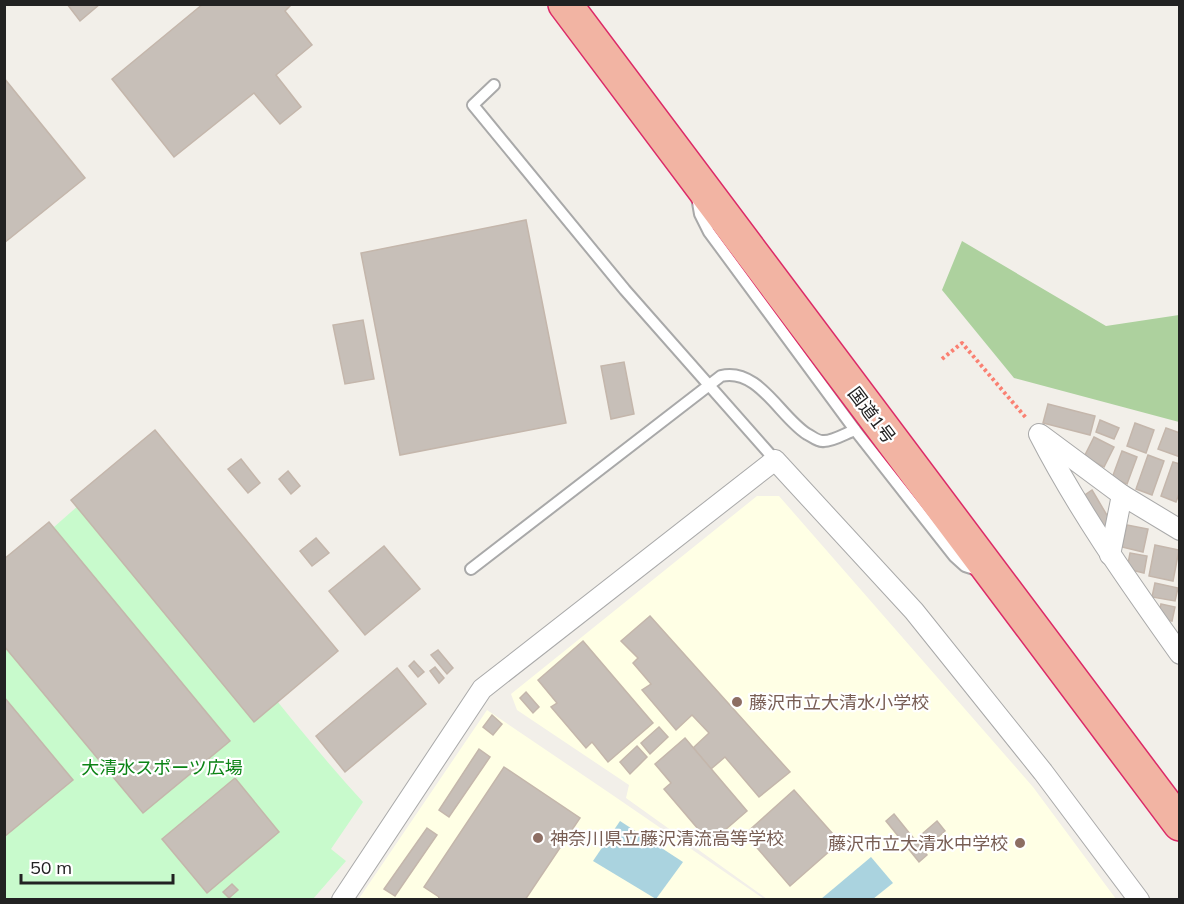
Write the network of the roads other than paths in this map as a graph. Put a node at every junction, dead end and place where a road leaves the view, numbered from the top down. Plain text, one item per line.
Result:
1 (565, 4) edge
2 (594, 4) edge
3 (494, 85) dead end
4 (692, 174) junction
5 (855, 429) junction
6 (775, 460) junction
7 (1122, 495) junction
8 (1179, 530) edge
9 (1110, 555) junction
10 (471, 569) dead end
11 (994, 577) junction
12 (1179, 654) edge
13 (1179, 786) edge
14 (1179, 825) edge
15 (342, 900) edge
16 (1139, 900) edge

1 - 4 highway, 国道1号
2 - 13 highway, 国道1号
3 - 6 lane
4 - 5 lane
4 - 11 highway, 国道1号
5 - 10 lane
5 - 11 lane
6 - 15 street
6 - 16 street
7 - 8 street
7 - 9 street
7 - 9 street
9 - 12 street
11 - 14 highway, 国道1号

